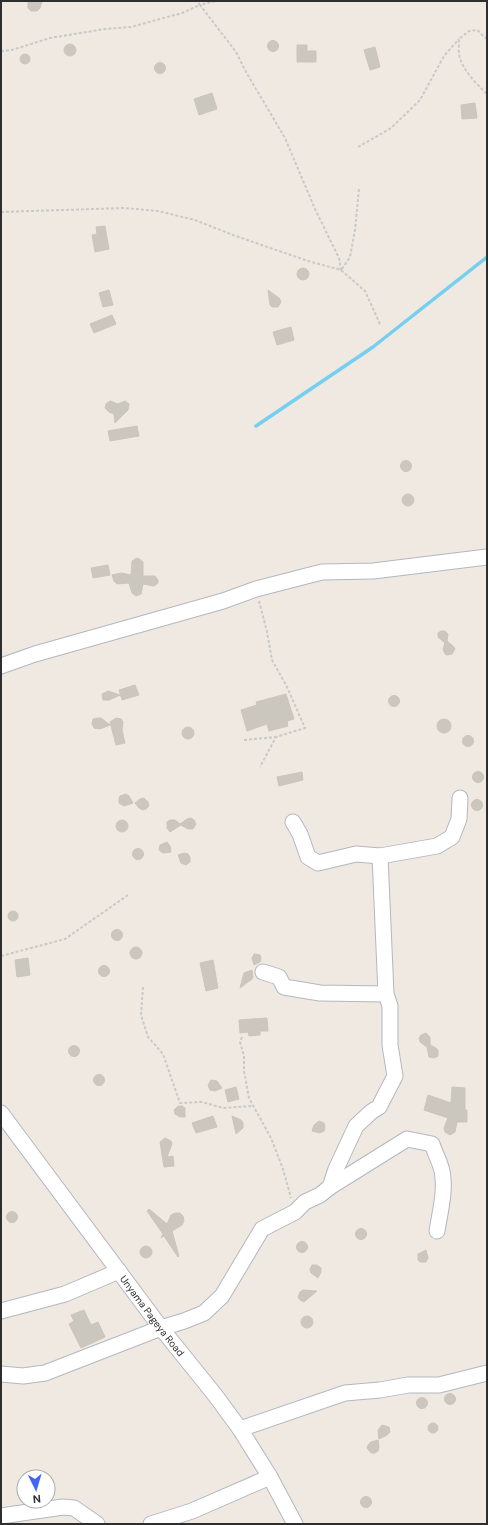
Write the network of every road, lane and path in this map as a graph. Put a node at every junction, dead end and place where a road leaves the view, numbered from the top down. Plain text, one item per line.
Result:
1 (197, 1) edge
2 (215, 1) edge
3 (200, 5) junction
4 (459, 39) junction
5 (487, 39) edge
6 (1, 51) edge
7 (487, 94) edge
8 (358, 147) dead end
9 (359, 189) dead end
10 (1, 212) edge
11 (341, 270) junction
12 (380, 324) dead end
13 (487, 558) edge
14 (256, 589) junction
15 (1, 666) edge
16 (276, 737) junction
17 (244, 740) dead end
18 (260, 767) dead end
19 (460, 798) dead end
20 (293, 822) dead end
21 (380, 856) junction
22 (128, 895) dead end
23 (1, 956) edge
24 (263, 972) dead end
25 (143, 987) dead end
26 (386, 994) junction
27 (242, 1037) dead end
28 (252, 1106) junction
29 (1, 1113) edge
30 (330, 1187) junction
31 (295, 1212) junction
32 (437, 1231) dead end
33 (119, 1271) junction
34 (1, 1311) edge
35 (161, 1328) junction
36 (487, 1373) edge
37 (1, 1374) edge
38 (240, 1429) junction
39 (270, 1477) junction
40 (1, 1516) edge
41 (97, 1524) edge
42 (151, 1524) edge
43 (295, 1524) edge

1 - 3 path
2 - 3 path
3 - 6 path
3 - 11 path
4 - 5 path
4 - 7 path
4 - 8 path
9 - 11 path
10 - 11 path
11 - 12 path
13 - 14 street
14 - 15 street
14 - 16 path
16 - 17 path
16 - 18 path
19 - 21 street
20 - 21 street
21 - 26 street
22 - 23 path
24 - 26 street
25 - 28 path
26 - 30 street
27 - 28 path
28 - 31 path
29 - 33 street, Unyama Pageya Road
30 - 31 street
30 - 32 street
31 - 35 street
33 - 34 street
33 - 35 street, Unyama Pageya Road
35 - 37 street
35 - 38 street, Unyama Pageya Road
36 - 38 street
38 - 39 street, Unyama Pageya Road
39 - 42 street
39 - 43 street, Unyama Pageya Road
40 - 41 street

